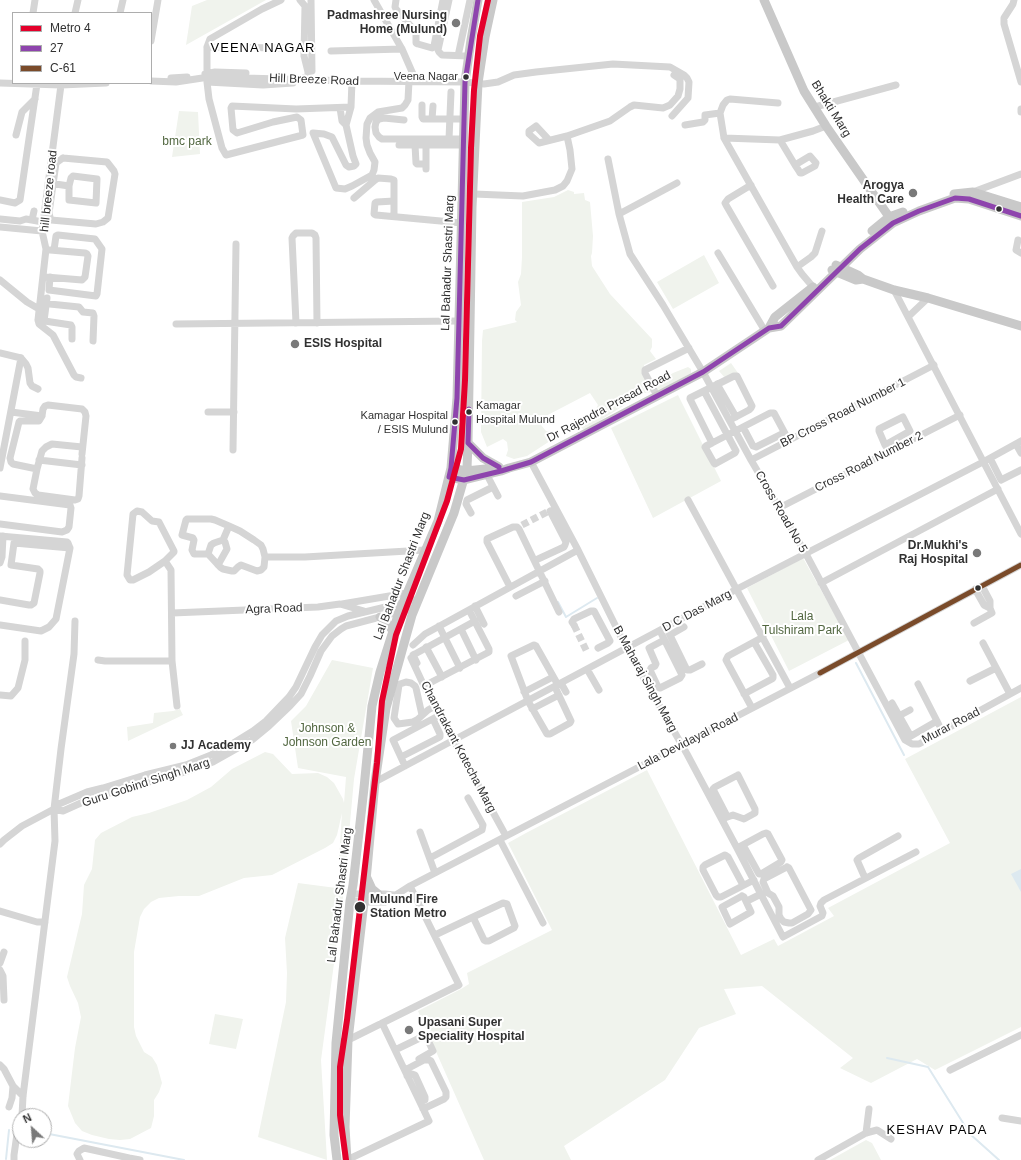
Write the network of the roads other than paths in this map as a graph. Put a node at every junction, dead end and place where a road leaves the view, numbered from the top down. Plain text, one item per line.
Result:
1 (35, 0) edge
2 (78, 0) edge
3 (123, 0) edge
4 (158, 0) edge
5 (281, 0) edge
6 (300, 0) edge
7 (311, 0) edge
8 (374, 0) edge
9 (396, 0) edge
10 (443, 0) edge
11 (449, 0) edge
12 (470, 0) edge
13 (478, 0) edge
14 (493, 0) edge
15 (764, 0) edge
16 (1014, 0) edge
17 (33, 12) edge
18 (75, 12) edge
19 (120, 12) edge
20 (152, 35) edge
21 (207, 47) junction
22 (284, 48) dead end
23 (402, 49) junction
24 (331, 51) dead end
25 (458, 56) junction
26 (468, 56) junction
27 (674, 75) dead end
28 (465, 76) junction
29 (208, 77) junction
30 (478, 77) junction
31 (171, 78) dead end
32 (312, 80) junction
33 (152, 81) edge
34 (352, 81) junction
35 (412, 81) junction
36 (1021, 82) edge
37 (0, 83) edge
38 (12, 83) edge
39 (37, 84) joint
40 (84, 84) edge
41 (61, 85) junction
42 (896, 85) dead end
43 (451, 92) dead end
44 (35, 99) junction
45 (778, 103) dead end
46 (422, 105) dead end
47 (432, 106) dead end
48 (815, 106) junction
49 (351, 107) junction
50 (340, 108) junction
51 (296, 109) junction
52 (1021, 109) edge
53 (1021, 112) edge
54 (720, 114) junction
55 (672, 116) dead end
56 (296, 117) junction
57 (432, 119) junction
58 (450, 119) junction
59 (464, 119) junction
60 (404, 120) dead end
61 (346, 125) junction
62 (685, 125) dead end
63 (826, 126) junction
64 (313, 134) junction
65 (16, 135) dead end
66 (303, 135) junction
67 (567, 136) junction
68 (724, 138) junction
69 (449, 139) junction
70 (549, 140) dead end
71 (780, 140) junction
72 (463, 142) junction
73 (350, 143) junction
74 (399, 145) dead end
75 (415, 145) junction
76 (426, 145) junction
77 (337, 147) junction
78 (608, 159) dead end
79 (795, 164) dead end
80 (1021, 174) edge
81 (51, 183) junction
82 (677, 183) dead end
83 (751, 185) junction
84 (70, 186) junction
85 (474, 194) junction
86 (971, 195) junction
87 (354, 198) dead end
88 (0, 200) edge
89 (394, 201) junction
90 (1021, 207) edge
91 (34, 212) dead end
92 (619, 214) junction
93 (394, 216) junction
94 (1021, 216) edge
95 (0, 219) edge
96 (32, 220) junction
97 (891, 220) junction
98 (43, 222) junction
99 (462, 222) junction
100 (0, 227) edge
101 (42, 231) junction
102 (822, 231) dead end
103 (1018, 240) dead end
104 (236, 244) dead end
105 (46, 249) junction
106 (54, 250) junction
107 (718, 253) dead end
108 (1021, 253) edge
109 (797, 267) junction
110 (837, 268) junction
111 (46, 277) junction
112 (0, 280) edge
113 (773, 286) dead end
114 (813, 287) junction
115 (894, 290) junction
116 (928, 298) junction
117 (43, 304) junction
118 (909, 316) junction
119 (41, 321) junction
120 (458, 321) junction
121 (234, 323) junction
122 (296, 323) junction
123 (317, 323) junction
124 (176, 324) dead end
125 (1021, 325) edge
126 (767, 329) junction
127 (72, 339) dead end
128 (93, 341) dead end
129 (689, 348) junction
130 (0, 353) edge
131 (21, 358) junction
132 (934, 366) junction
133 (703, 372) junction
134 (81, 378) dead end
135 (715, 386) junction
136 (38, 389) dead end
137 (704, 391) junction
138 (657, 396) junction
139 (11, 412) junction
140 (208, 412) dead end
141 (234, 412) junction
142 (960, 415) junction
143 (42, 416) junction
144 (733, 418) junction
145 (743, 427) junction
146 (735, 431) junction
147 (784, 433) junction
148 (727, 435) junction
149 (789, 441) junction
150 (712, 442) junction
151 (468, 443) junction
152 (1019, 446) edge
153 (887, 448) junction
154 (233, 450) dead end
155 (82, 456) junction
156 (39, 460) junction
157 (751, 460) junction
158 (531, 462) junction
159 (987, 463) junction
160 (504, 467) junction
161 (0, 468) edge
162 (37, 469) junction
163 (1021, 470) edge
164 (450, 473) junction
165 (465, 475) junction
166 (487, 475) junction
167 (994, 476) junction
168 (493, 487) junction
169 (998, 489) junction
170 (0, 496) edge
171 (498, 496) dead end
172 (688, 500) dead end
173 (779, 508) junction
174 (552, 510) junction
175 (471, 513) dead end
176 (0, 524) edge
177 (522, 525) dead end
178 (229, 526) junction
179 (1021, 534) edge
180 (2, 536) edge
181 (223, 540) junction
182 (70, 548) junction
183 (425, 550) junction
184 (578, 550) junction
185 (208, 554) junction
186 (806, 554) junction
187 (265, 557) junction
188 (538, 559) junction
189 (165, 561) junction
190 (0, 563) edge
191 (218, 565) junction
192 (1021, 565) edge
193 (541, 570) junction
194 (544, 581) junction
195 (821, 583) junction
196 (510, 587) junction
197 (978, 587) junction
198 (737, 590) junction
199 (407, 593) junction
200 (516, 596) dead end
201 (419, 599) junction
202 (0, 600) edge
203 (403, 602) junction
204 (340, 604) junction
205 (414, 608) junction
206 (474, 608) junction
207 (365, 611) junction
208 (399, 612) junction
209 (559, 612) dead end
210 (172, 613) junction
211 (376, 618) junction
212 (75, 621) dead end
213 (475, 621) junction
214 (613, 621) junction
215 (974, 623) dead end
216 (484, 624) dead end
217 (0, 625) edge
218 (574, 625) dead end
219 (438, 627) junction
220 (603, 627) junction
221 (684, 627) dead end
222 (461, 629) junction
223 (663, 629) junction
224 (393, 631) junction
225 (667, 637) junction
226 (763, 637) junction
227 (443, 638) junction
228 (25, 641) dead end
229 (754, 642) junction
230 (983, 643) dead end
231 (412, 644) dead end
232 (426, 647) junction
233 (598, 648) dead end
234 (627, 648) junction
235 (858, 652) junction
236 (411, 658) dead end
237 (98, 660) dead end
238 (476, 660) junction
239 (172, 661) junction
240 (702, 664) dead end
241 (996, 668) junction
242 (458, 669) junction
243 (587, 669) junction
244 (306, 676) junction
245 (442, 677) junction
246 (553, 677) junction
247 (970, 681) dead end
248 (918, 684) dead end
249 (426, 685) junction
250 (558, 685) junction
251 (790, 688) junction
252 (1021, 688) edge
253 (598, 690) dead end
254 (524, 692) junction
255 (562, 694) junction
256 (744, 694) junction
257 (1010, 694) junction
258 (0, 696) edge
259 (528, 701) junction
260 (892, 703) dead end
261 (177, 706) dead end
262 (435, 706) junction
263 (752, 708) junction
264 (532, 709) junction
265 (910, 710) dead end
266 (422, 715) junction
267 (440, 715) junction
268 (896, 717) junction
269 (433, 719) junction
270 (937, 721) junction
271 (942, 731) junction
272 (454, 740) junction
273 (682, 745) junction
274 (401, 757) junction
275 (405, 766) junction
276 (375, 782) junction
277 (89, 795) junction
278 (468, 798) dead end
279 (714, 799) junction
280 (57, 806) junction
281 (724, 818) junction
282 (420, 832) dead end
283 (898, 836) dead end
284 (503, 838) junction
285 (0, 844) edge
286 (740, 847) junction
287 (916, 852) dead end
288 (430, 858) junction
289 (435, 873) junction
290 (366, 877) junction
291 (866, 878) junction
292 (754, 880) junction
293 (743, 885) junction
294 (410, 886) junction
295 (378, 894) junction
296 (761, 894) junction
297 (394, 896) junction
298 (351, 898) junction
299 (364, 898) junction
300 (746, 901) dead end
301 (776, 902) junction
302 (767, 906) junction
303 (0, 911) edge
304 (473, 917) junction
305 (45, 922) junction
306 (543, 923) dead end
307 (435, 935) junction
308 (4, 952) dead end
309 (0, 962) edge
310 (0, 970) edge
311 (4, 1000) dead end
312 (382, 1023) junction
313 (1021, 1035) edge
314 (348, 1040) junction
315 (336, 1043) junction
316 (396, 1050) junction
317 (0, 1064) edge
318 (950, 1070) dead end
319 (406, 1071) junction
320 (13, 1086) junction
321 (23, 1096) junction
322 (423, 1105) junction
323 (8, 1107) dead end
324 (22, 1108) edge
325 (869, 1109) dead end
326 (1002, 1118) dead end
327 (1021, 1121) edge
328 (866, 1133) junction
329 (891, 1139) dead end
330 (15, 1148) edge
331 (128, 1159) edge
332 (14, 1160) edge
333 (80, 1160) edge
334 (140, 1160) edge
335 (337, 1160) edge
336 (347, 1160) edge
337 (818, 1160) edge

1 - 17 street
2 - 18 street
3 - 19 street
4 - 20 street
5 - 21 street
6 - 32 street
7 - 32 street
8 - 23 street
9 - 10 street
11 - 25 street
12 - 25 street
13 - 26 main road, Lal Bahadur Shastri Marg
14 - 30 main road, Lal Bahadur Shastri Marg
15 - 48 main road, Bhakti Marg
16 - 36 street
21 - 22 street
21 - 29 street
23 - 24 street
23 - 35 street
25 - 26 street
26 - 28 main road, Lal Bahadur Shastri Marg
27 - 67 street
28 - 30 street, Hill Breeze Road
28 - 35 street, Hill Breeze Road
28 - 59 main road, Lal Bahadur Shastri Marg
29 - 31 street
29 - 32 street, Hill Breeze Road
29 - 33 street, Hill Breeze Road, bridge
29 - 66 street
30 - 55 street, Hill Breeze Road
30 - 85 main road, Lal Bahadur Shastri Marg
32 - 34 street, Hill Breeze Road
34 - 35 street, Hill Breeze Road
34 - 49 street
35 - 64 street
37 - 38 street
39 - 41 street
39 - 44 street
40 - 41 street
41 - 81 street, hill breeze road
42 - 48 street
43 - 58 street
44 - 65 street
44 - 88 street
45 - 54 street
46 - 57 street
47 - 57 street
48 - 63 main road, Bhakti Marg
49 - 50 street
49 - 61 street
50 - 51 street
50 - 61 street
51 - 56 street
51 - 56 street
52 - 53 street
54 - 62 street
54 - 68 street
56 - 66 street
57 - 58 street
58 - 59 street
58 - 69 street
59 - 72 main road, Lal Bahadur Shastri Marg
60 - 69 street
61 - 73 street
63 - 71 street
63 - 97 main road, Bhakti Marg
64 - 66 street
64 - 77 street
67 - 70 street
67 - 85 street
68 - 71 street
68 - 83 street
69 - 72 street
71 - 79 street
72 - 76 street
72 - 99 main road, Lal Bahadur Shastri Marg
73 - 77 street
73 - 77 street
74 - 75 street
75 - 76 street
75 - 76 street
78 - 92 street, Cross Road No 5
80 - 86 street, Dr Rajendra Prasad Road
81 - 81 street
81 - 84 street
81 - 98 street, hill breeze road
82 - 92 street
83 - 109 street
83 - 113 street
84 - 84 street
85 - 151 main road, Lal Bahadur Shastri Marg
86 - 90 main road
86 - 94 main road
86 - 97 main road, Dr Rajendra Prasad Road
87 - 89 street
89 - 93 street
89 - 93 street
91 - 96 street
92 - 129 street, Cross Road No 5
93 - 99 street
95 - 96 street
96 - 98 street
97 - 110 main road, Dr Rajendra Prasad Road
98 - 101 street, hill breeze road
99 - 120 main road, Lal Bahadur Shastri Marg
100 - 101 street
101 - 105 street, hill breeze road
102 - 109 street
103 - 108 street
104 - 121 street
105 - 106 street
105 - 111 street, hill breeze road
106 - 111 street
106 - 111 street
107 - 126 street
109 - 114 street
110 - 114 main road, Dr Rajendra Prasad Road
110 - 115 main road
110 - 126 main road, Dr Rajendra Prasad Road
111 - 117 street, hill breeze road
112 - 117 street
114 - 126 main road, Dr Rajendra Prasad Road
115 - 116 main road
115 - 118 street
116 - 118 street
116 - 125 main road
117 - 119 street, hill breeze road
117 - 128 street
118 - 132 street
119 - 127 street
119 - 134 street
120 - 123 street
120 - 164 main road, Lal Bahadur Shastri Marg
121 - 122 street
121 - 124 street
121 - 141 street
122 - 123 street
122 - 123 street
126 - 133 main road, Dr Rajendra Prasad Road
129 - 133 street, Cross Road No 5
129 - 138 street
130 - 131 street
131 - 136 street
131 - 139 street
132 - 142 street
132 - 149 street, BP Cross Road Number 1
133 - 135 street, Cross Road No 5
133 - 138 main road, Dr Rajendra Prasad Road
135 - 137 street
135 - 144 street, Cross Road No 5
135 - 144 street
137 - 148 street
137 - 150 street
138 - 158 main road, Dr Rajendra Prasad Road
139 - 143 street
139 - 161 street
140 - 141 street
141 - 154 street
142 - 153 street, Cross Road Number 2
142 - 159 street
143 - 155 street
143 - 162 street
144 - 146 street, Cross Road No 5
145 - 146 street
145 - 147 street
145 - 147 street
146 - 148 street
146 - 157 street, Cross Road No 5
147 - 149 street
148 - 150 street
148 - 150 street
149 - 157 street, BP Cross Road Number 1
151 - 160 main road
151 - 165 main road, Lal Bahadur Shastri Marg
152 - 159 street, D C Das Marg
153 - 153 street
153 - 173 street, Cross Road Number 2
155 - 156 street
155 - 156 street
155 - 162 street
156 - 162 street
157 - 173 street, Cross Road No 5
158 - 160 main road, Dr Rajendra Prasad Road
158 - 174 street, B Maharaj Singh Marg
159 - 167 street
159 - 186 street, D C Das Marg
160 - 165 main road
160 - 166 main road, Dr Rajendra Prasad Road
163 - 167 street
164 - 165 main road, Dr Rajendra Prasad Road
164 - 183 main road, Lal Bahadur Shastri Marg
165 - 166 main road, Dr Rajendra Prasad Road
165 - 201 main road, Lal Bahadur Shastri Marg
166 - 168 street
167 - 169 street
168 - 171 street
168 - 175 street
169 - 179 street
169 - 195 street
170 - 176 street
172 - 198 street
173 - 186 street, Cross Road No 5
174 - 184 street, B Maharaj Singh Marg
174 - 188 street
177 - 188 street
178 - 181 street
178 - 185 street
178 - 187 street
180 - 182 street
180 - 190 street
181 - 185 street
181 - 191 street
182 - 202 street
182 - 217 street
183 - 187 street
183 - 199 main road, Lal Bahadur Shastri Marg
184 - 193 street
184 - 214 street, B Maharaj Singh Marg
185 - 191 street
186 - 195 street, Cross Road No 5
186 - 198 street, D C Das Marg
187 - 191 street
188 - 193 street
189 - 189 street
189 - 210 street
192 - 197 street, Lala Devidayal Road
193 - 194 street
193 - 196 street
193 - 196 street
194 - 200 street
194 - 209 street
195 - 235 street, Cross Road No 5
196 - 206 street
197 - 215 street
197 - 235 street, Lala Devidayal Road
198 - 223 street, D C Das Marg
198 - 226 street
199 - 203 main road, Lal Bahadur Shastri Marg
199 - 204 street
201 - 203 street, Guru Gobind Singh Marg
201 - 205 main road, Lal Bahadur Shastri Marg
203 - 207 street, Guru Gobind Singh Marg
203 - 208 main road, Lal Bahadur Shastri Marg
204 - 207 street, Agra Road
204 - 210 street, Agra Road
205 - 208 street, Guru Gobind Singh Marg
205 - 276 main road, Lal Bahadur Shastri Marg
206 - 213 street
206 - 216 street
206 - 219 street
207 - 211 street
207 - 244 street, Guru Gobind Singh Marg
208 - 211 street, Guru Gobind Singh Marg
208 - 224 main road, Lal Bahadur Shastri Marg
210 - 239 street
211 - 224 main road
211 - 244 street, Guru Gobind Singh Marg
212 - 280 street
213 - 222 street
213 - 238 street
214 - 220 street
214 - 234 street, B Maharaj Singh Marg
218 - 220 street
219 - 227 street
219 - 231 street
220 - 233 street
221 - 225 street
222 - 227 street
222 - 238 street
223 - 225 street
223 - 234 street, D C Das Marg
224 - 298 main road, Lal Bahadur Shastri Marg
225 - 225 street
225 - 240 street
226 - 229 street
226 - 251 street
227 - 232 street
227 - 242 street
228 - 258 street
229 - 256 street
229 - 256 street
230 - 241 street
232 - 245 street
232 - 249 street
234 - 243 street, D C Das Marg
234 - 273 street, B Maharaj Singh Marg
235 - 251 street, Lala Devidayal Road
235 - 268 street, Murar Road
236 - 249 street, Chandrakant Kotecha Marg
237 - 239 street
238 - 242 street
239 - 261 street
241 - 247 street
241 - 257 street
242 - 245 street
243 - 250 street, D C Das Marg
243 - 253 street
244 - 277 street, Guru Gobind Singh Marg
245 - 249 street
246 - 250 street
246 - 254 street
246 - 254 street
248 - 270 street
249 - 262 street, Chandrakant Kotecha Marg
250 - 255 street
250 - 259 street, D C Das Marg
251 - 263 street, Lala Devidayal Road
252 - 257 street, Murar Road
254 - 259 street
255 - 264 street
255 - 264 street
256 - 263 street
257 - 271 street, Murar Road
259 - 264 street
259 - 272 street, D C Das Marg
260 - 268 street
262 - 266 street
262 - 267 street, Chandrakant Kotecha Marg
263 - 273 street, Lala Devidayal Road
265 - 268 street
266 - 266 street
267 - 269 street
267 - 272 street, Chandrakant Kotecha Marg
268 - 270 street
268 - 271 street, Murar Road
269 - 274 street
269 - 274 street
270 - 271 street
272 - 275 street, D C Das Marg
272 - 284 street, Chandrakant Kotecha Marg
273 - 279 street, B Maharaj Singh Marg
273 - 284 street, Lala Devidayal Road
274 - 275 street
275 - 276 street, D C Das Marg
276 - 290 main road, Lal Bahadur Shastri Marg
277 - 280 street, Guru Gobind Singh Marg
277 - 280 street, Guru Gobind Singh Marg
278 - 288 street
279 - 281 street, B Maharaj Singh Marg
279 - 281 street
280 - 285 street, Guru Gobind Singh Marg
280 - 305 street
281 - 286 street, B Maharaj Singh Marg
282 - 288 street
283 - 291 street
284 - 289 street, Lala Devidayal Road
284 - 306 street, Chandrakant Kotecha Marg
286 - 286 street
286 - 292 street, B Maharaj Singh Marg
287 - 291 street
288 - 289 street
289 - 294 street, Lala Devidayal Road
290 - 295 main road
290 - 299 main road, Lal Bahadur Shastri Marg
291 - 302 street, B Maharaj Singh Marg
292 - 293 street
292 - 296 street, B Maharaj Singh Marg
293 - 293 street
294 - 297 street, Lala Devidayal Road
294 - 307 street
295 - 297 street
295 - 299 street
296 - 300 street
296 - 302 street, B Maharaj Singh Marg
297 - 299 street, Lala Devidayal Road
298 - 299 street, Lala Devidayal Road
298 - 315 main road, Lal Bahadur Shastri Marg
299 - 314 main road, Lal Bahadur Shastri Marg
301 - 301 street
301 - 302 street
303 - 305 street
304 - 304 street
304 - 307 street
305 - 321 street
307 - 312 street
308 - 309 street
310 - 311 street
312 - 314 street
312 - 316 street
313 - 318 street
314 - 315 street
314 - 336 main road, Lal Bahadur Shastri Marg
315 - 335 main road, Lal Bahadur Shastri Marg
316 - 319 street
316 - 319 street
317 - 320 street
319 - 322 street
319 - 322 street
320 - 321 street
320 - 323 street
321 - 324 street
322 - 336 street
325 - 328 street
326 - 327 street
328 - 329 street
328 - 337 street
330 - 332 street
331 - 333 street
331 - 334 street

